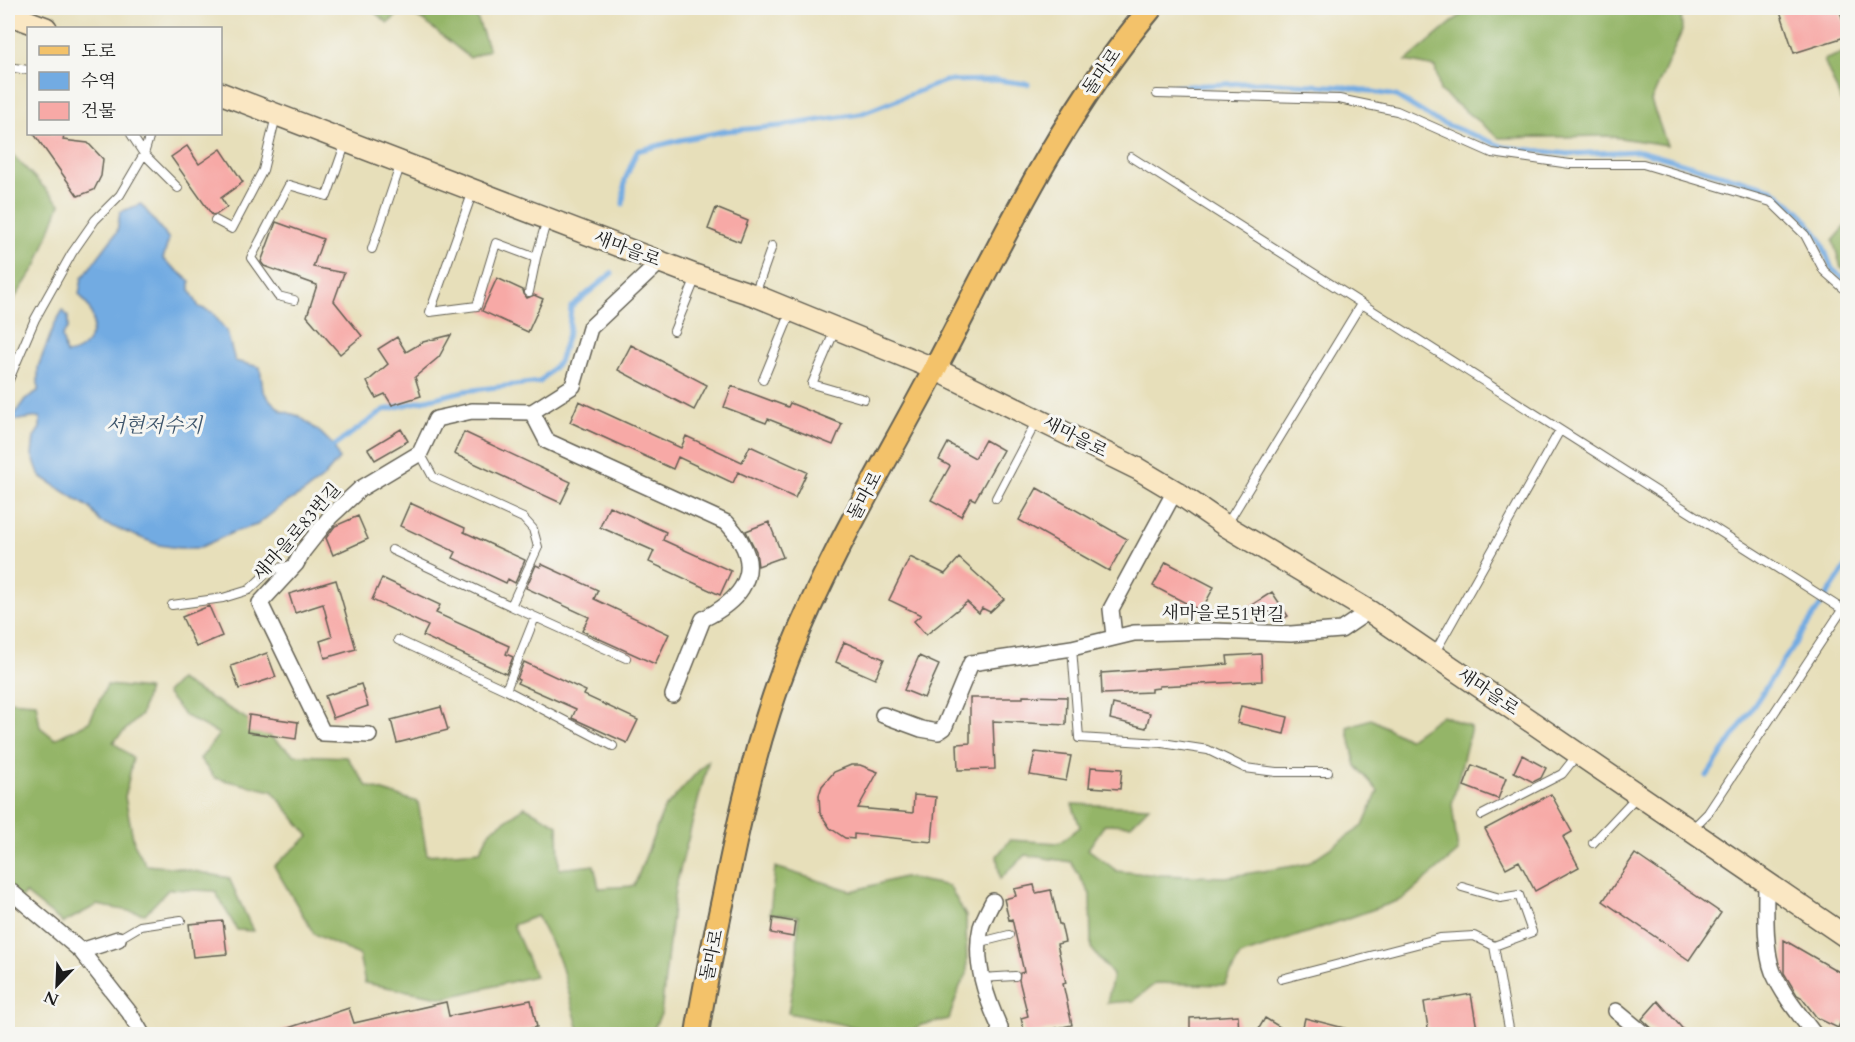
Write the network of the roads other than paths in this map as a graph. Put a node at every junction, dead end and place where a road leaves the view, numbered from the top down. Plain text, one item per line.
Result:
1 (1151, 8) edge
2 (8, 14) edge
3 (43, 27) edge
4 (8, 67) edge
5 (27, 70) edge
6 (222, 94) edge
7 (1157, 94) dead end
8 (276, 114) junction
9 (132, 135) edge
10 (150, 135) edge
11 (346, 140) junction
12 (144, 154) junction
13 (1131, 157) dead end
14 (401, 161) junction
15 (178, 188) dead end
16 (474, 190) junction
17 (547, 219) junction
18 (215, 220) dead end
19 (772, 246) dead end
20 (372, 249) dead end
21 (536, 258) junction
22 (661, 261) junction
23 (697, 276) junction
24 (529, 292) dead end
25 (1848, 292) edge
26 (754, 295) junction
27 (294, 300) dead end
28 (1361, 304) junction
29 (792, 311) junction
30 (836, 329) junction
31 (674, 331) dead end
32 (935, 369) junction
33 (763, 380) dead end
34 (8, 382) edge
35 (864, 399) dead end
36 (532, 412) junction
37 (1038, 418) junction
38 (1560, 430) junction
39 (420, 453) junction
40 (1175, 491) junction
41 (996, 498) dead end
42 (1226, 526) junction
43 (392, 550) dead end
44 (296, 564) junction
45 (1848, 601) edge
46 (172, 605) dead end
47 (511, 606) junction
48 (1369, 611) junction
49 (1845, 611) edge
50 (535, 617) junction
51 (1114, 636) junction
52 (398, 640) dead end
53 (1072, 648) junction
54 (1433, 655) junction
55 (626, 658) dead end
56 (506, 690) junction
57 (673, 695) dead end
58 (883, 715) dead end
59 (369, 735) dead end
60 (613, 746) dead end
61 (1578, 754) junction
62 (1328, 772) dead end
63 (1638, 795) junction
64 (1482, 815) dead end
65 (1691, 831) junction
66 (1593, 843) dead end
67 (1766, 882) junction
68 (1462, 887) dead end
69 (8, 889) edge
70 (993, 901) dead end
71 (181, 920) dead end
72 (1010, 935) dead end
73 (1848, 938) edge
74 (118, 939) joint
75 (981, 942) junction
76 (1494, 946) junction
77 (81, 951) junction
78 (1015, 976) dead end
79 (981, 978) junction
80 (1281, 978) dead end
81 (1616, 1011) dead end
82 (142, 1035) edge
83 (697, 1035) edge
84 (998, 1035) edge
85 (1510, 1035) edge
86 (1644, 1035) edge
87 (1814, 1035) edge

1 - 32 main road, 돌마로
2 - 3 street
4 - 5 lane
6 - 8 street, 새마을로
7 - 25 lane
8 - 11 street, 새마을로
8 - 18 lane
9 - 12 lane
10 - 12 lane
11 - 14 street, 새마을로
11 - 27 lane
12 - 15 lane
12 - 34 lane
13 - 28 lane
14 - 16 street, 새마을로
14 - 20 lane
16 - 17 street, 새마을로
16 - 21 lane
17 - 21 lane
17 - 22 street, 새마을로
19 - 26 lane
21 - 24 lane
22 - 23 street, 새마을로
22 - 36 street
23 - 26 street, 새마을로
23 - 31 lane
26 - 29 street, 새마을로
28 - 38 lane
28 - 42 lane
29 - 30 street, 새마을로
29 - 33 lane
30 - 32 street, 새마을로
30 - 35 lane
32 - 37 street, 새마을로
32 - 83 main road, 돌마로
36 - 39 street
36 - 57 street
37 - 40 street, 새마을로
37 - 41 lane
38 - 49 lane
38 - 54 lane
39 - 44 street, 새마을로83번길
39 - 47 lane
40 - 42 street, 새마을로
40 - 51 street
42 - 48 street, 새마을로
43 - 47 lane
44 - 46 lane
44 - 59 street, 새마을로83번길
45 - 49 lane
47 - 50 lane
48 - 51 street, 새마을로51번길
48 - 54 street, 새마을로
49 - 65 lane
50 - 55 lane
50 - 56 lane
51 - 53 street, 새마을로51번길
52 - 56 lane
53 - 58 street, 새마을로51번길
53 - 62 lane
54 - 61 street, 새마을로
56 - 60 lane
61 - 63 street, 새마을로
61 - 64 lane
63 - 65 street, 새마을로
63 - 66 lane
65 - 67 street, 새마을로
67 - 73 street, 새마을로
67 - 87 street
68 - 76 lane
69 - 77 street
70 - 75 street
71 - 74 lane
72 - 75 lane
74 - 77 street
75 - 79 street
76 - 80 lane
76 - 85 lane
77 - 82 street
78 - 79 lane
79 - 84 street
81 - 86 street

